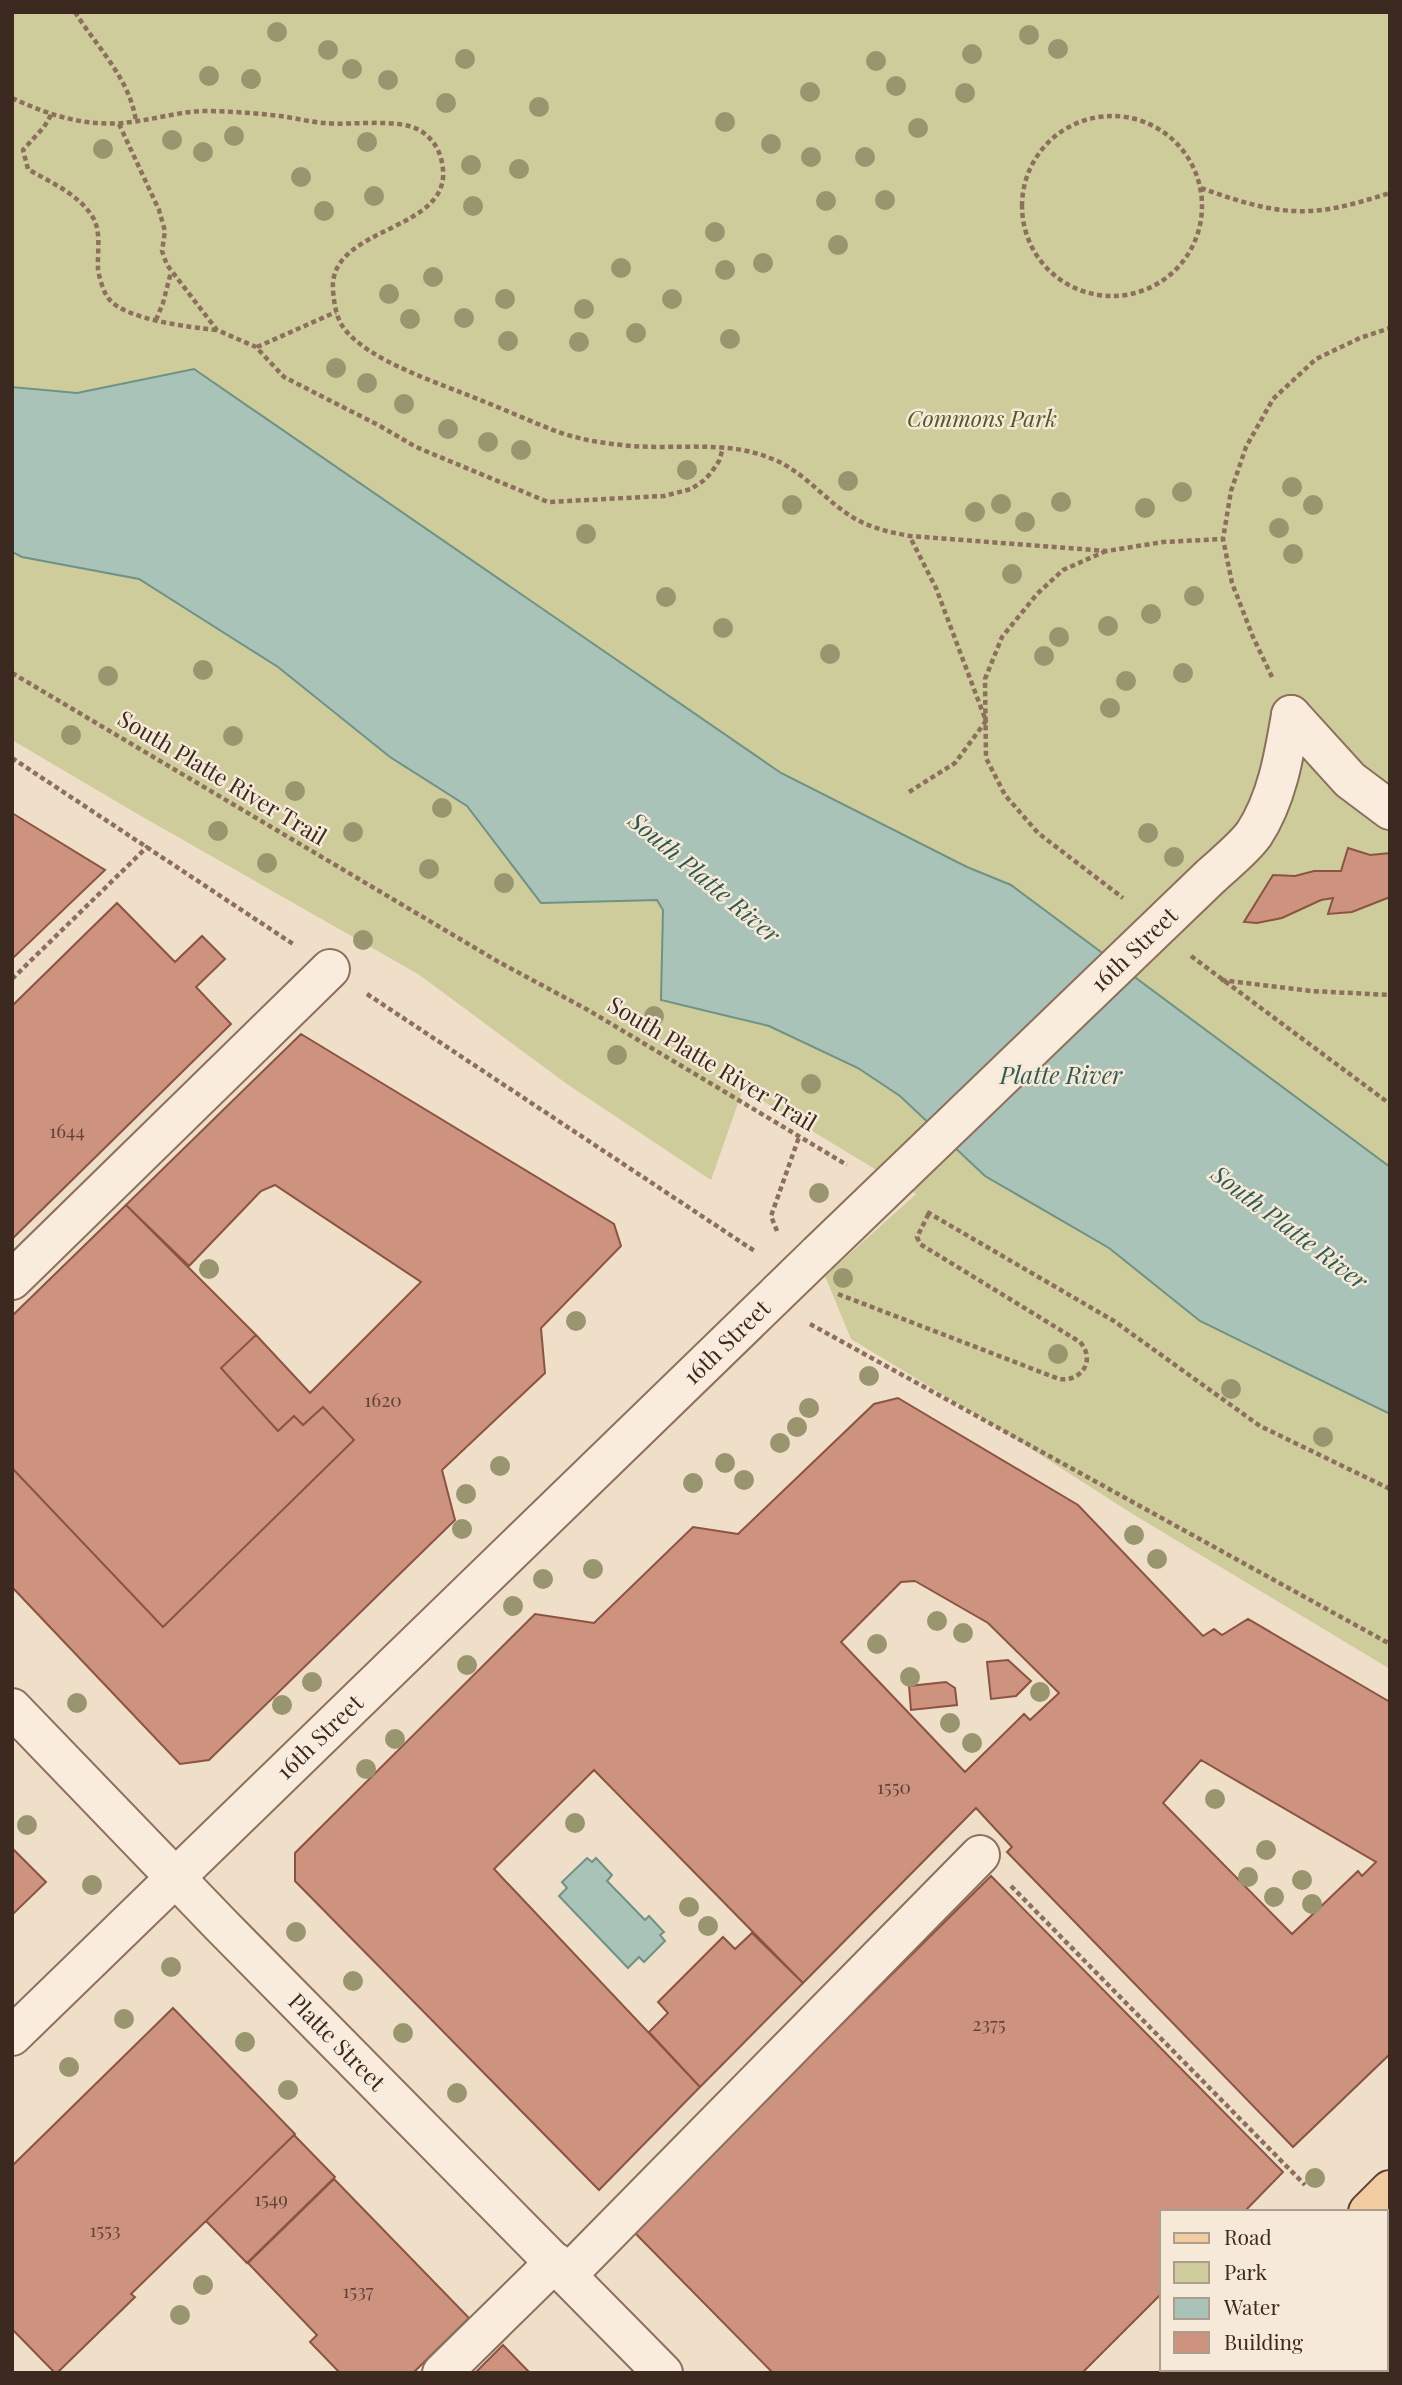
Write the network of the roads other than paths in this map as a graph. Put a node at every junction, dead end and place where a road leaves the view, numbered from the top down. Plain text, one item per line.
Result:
1 (1390, 810) edge
2 (330, 969) road end
3 (12, 1280) edge
4 (12, 1708) edge
5 (980, 1855) road end
6 (176, 1877) junction
7 (12, 2036) edge
8 (1390, 2190) edge
9 (1370, 2210) edge
10 (561, 2269) junction
11 (442, 2373) edge
12 (663, 2373) edge

1 - 6 street, 16th Street, bridge
2 - 3 street
4 - 6 street, Platte Street
5 - 10 street
6 - 7 street, 16th Street
6 - 10 street, Platte Street
8 - 9 main road
10 - 11 street
10 - 12 street, Platte Street

